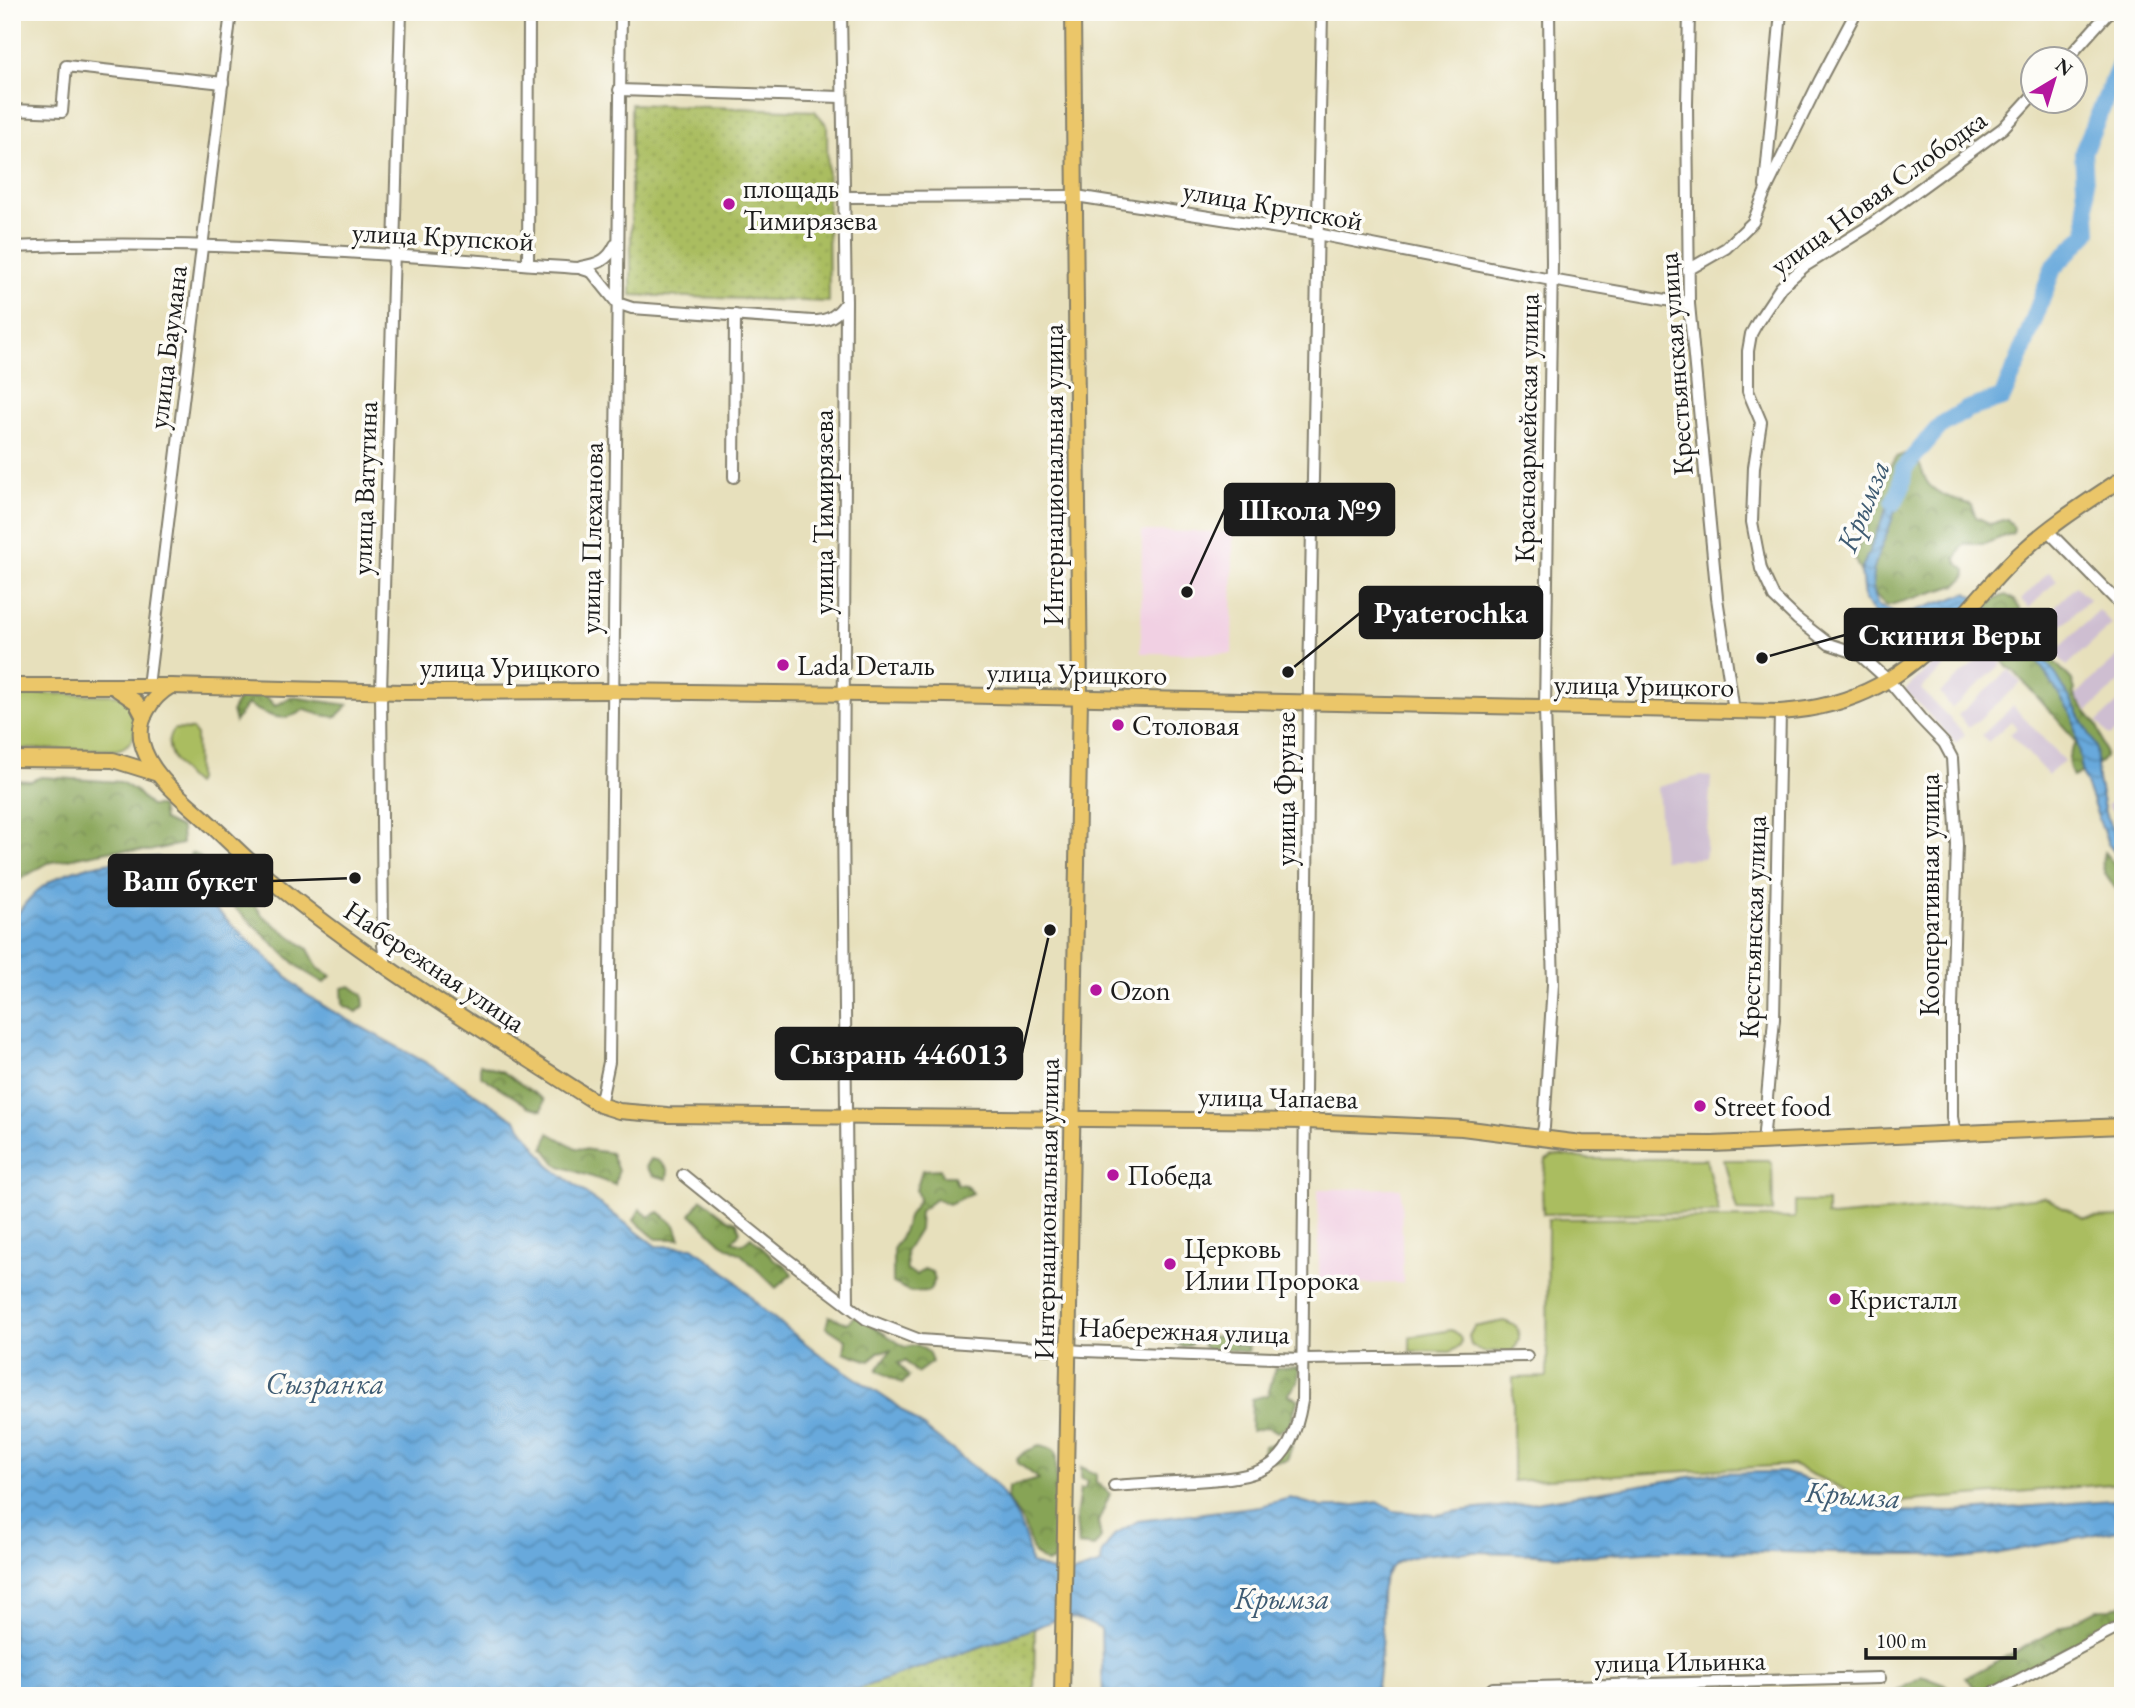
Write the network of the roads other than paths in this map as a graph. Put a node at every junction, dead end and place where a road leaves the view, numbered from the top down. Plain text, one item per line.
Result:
1 (231, 12) edge
2 (401, 12) edge
3 (529, 12) edge
4 (621, 12) edge
5 (841, 12) edge
6 (1073, 12) edge
7 (1322, 12) edge
8 (1549, 12) edge
9 (1689, 12) edge
10 (1781, 12) edge
11 (1856, 12) edge
12 (2109, 12) edge
13 (2079, 46) edge
14 (223, 83) junction
15 (619, 90) junction
16 (841, 97) junction
17 (2020, 109) edge
18 (12, 110) edge
19 (1765, 192) junction
20 (1076, 196) junction
21 (845, 197) junction
22 (1317, 234) junction
23 (617, 240) junction
24 (202, 244) junction
25 (12, 247) edge
26 (393, 255) junction
27 (528, 264) junction
28 (579, 268) junction
29 (1688, 270) junction
30 (1551, 280) junction
31 (846, 302) junction
32 (617, 303) junction
33 (1689, 304) junction
34 (735, 315) junction
35 (734, 477) dead end
36 (2123, 478) edge
37 (2048, 531) junction
38 (2123, 607) edge
39 (1889, 681) junction
40 (171, 685) junction
41 (12, 686) edge
42 (113, 686) junction
43 (148, 686) junction
44 (381, 691) junction
45 (612, 691) junction
46 (844, 694) junction
47 (1080, 698) junction
48 (1309, 701) junction
49 (1545, 708) junction
50 (1734, 711) junction
51 (1780, 712) junction
52 (144, 718) junction
53 (141, 741) junction
54 (12, 759) edge
55 (113, 760) junction
56 (158, 774) junction
57 (386, 966) junction
58 (600, 1105) junction
59 (846, 1116) junction
60 (1074, 1119) junction
61 (1306, 1121) junction
62 (2123, 1126) edge
63 (1955, 1133) junction
64 (1541, 1139) junction
65 (1763, 1143) junction
66 (683, 1175) dead end
67 (848, 1305) junction
68 (1068, 1350) junction
69 (1527, 1356) dead end
70 (1303, 1359) junction
71 (1114, 1486) dead end
72 (2123, 1625) edge
73 (1880, 1678) dead end
74 (1062, 1696) edge
75 (1484, 1696) edge
76 (1988, 1696) edge

1 - 14 street, улица Баумана
2 - 26 street, улица Ватутина
3 - 27 street
4 - 15 street, улица Плеханова
5 - 16 street, улица Тимирязева
6 - 20 main road, Интернациональная улица
7 - 22 street, улица Фрунзе
8 - 30 street, Красноармейская улица
9 - 29 street, Крестьянская улица
10 - 19 street
11 - 19 street
12 - 13 street
14 - 18 street
14 - 24 street, улица Баумана
15 - 16 street
15 - 23 street, улица Плеханова
16 - 21 street, улица Тимирязева
17 - 39 street, улица Новая Слободка
19 - 29 street
20 - 21 street, улица Крупской
20 - 22 street, улица Крупской
20 - 47 main road, Интернациональная улица
21 - 31 street, улица Тимирязева
22 - 30 street, улица Крупской
22 - 48 street, улица Фрунзе
23 - 28 street
23 - 32 street, улица Плеханова
24 - 25 street, улица Крупской
24 - 26 street, улица Крупской
24 - 43 street, улица Баумана
26 - 27 street, улица Крупской
26 - 44 street, улица Ватутина
27 - 28 street, улица Крупской
28 - 32 street
29 - 33 street, Крестьянская улица
30 - 33 street, улица Крупской
30 - 49 street, Красноармейская улица
31 - 34 street
31 - 46 street, улица Тимирязева
32 - 34 street
32 - 45 street, улица Плеханова
33 - 50 street, Крестьянская улица
34 - 35 street
36 - 37 main road, улица Урицкого
37 - 38 street
37 - 39 main road, улица Урицкого
39 - 51 main road, улица Урицкого
39 - 63 street, Кооперативная улица
40 - 43 main road, улица Урицкого
40 - 44 main road, улица Урицкого
40 - 52 main road
41 - 42 main road
42 - 43 main road, улица Урицкого
42 - 52 main road
44 - 45 main road, улица Урицкого
44 - 57 street, улица Ватутина
45 - 46 main road, улица Урицкого
45 - 58 street, улица Плеханова
46 - 47 main road, улица Урицкого
46 - 59 street, улица Тимирязева
47 - 48 main road, улица Урицкого
47 - 60 main road, Интернациональная улица
48 - 49 main road, улица Урицкого
48 - 61 street, улица Фрунзе
49 - 50 main road, улица Урицкого
49 - 64 street, Красноармейская улица
50 - 51 main road, улица Урицкого
51 - 65 street, Крестьянская улица
52 - 53 main road
53 - 55 main road
53 - 56 main road
54 - 55 main road
55 - 56 main road
56 - 57 main road, Набережная улица
57 - 58 main road, Набережная улица
58 - 59 main road, улица Чапаева
59 - 60 main road, улица Чапаева
59 - 67 street, улица Тимирязева
60 - 61 main road, улица Чапаева
60 - 68 main road, Интернациональная улица
61 - 64 main road, улица Чапаева
61 - 70 street, улица Фрунзе
62 - 63 main road, улица Чапаева
63 - 65 main road, улица Чапаева
64 - 65 main road, улица Чапаева
66 - 67 street, Набережная улица
67 - 68 street, Набережная улица
68 - 70 street, Набережная улица
68 - 74 main road, Интернациональная улица
69 - 70 street, Набережная улица
70 - 71 street, улица Фрунзе
72 - 76 street
73 - 75 street, улица Ильинка

